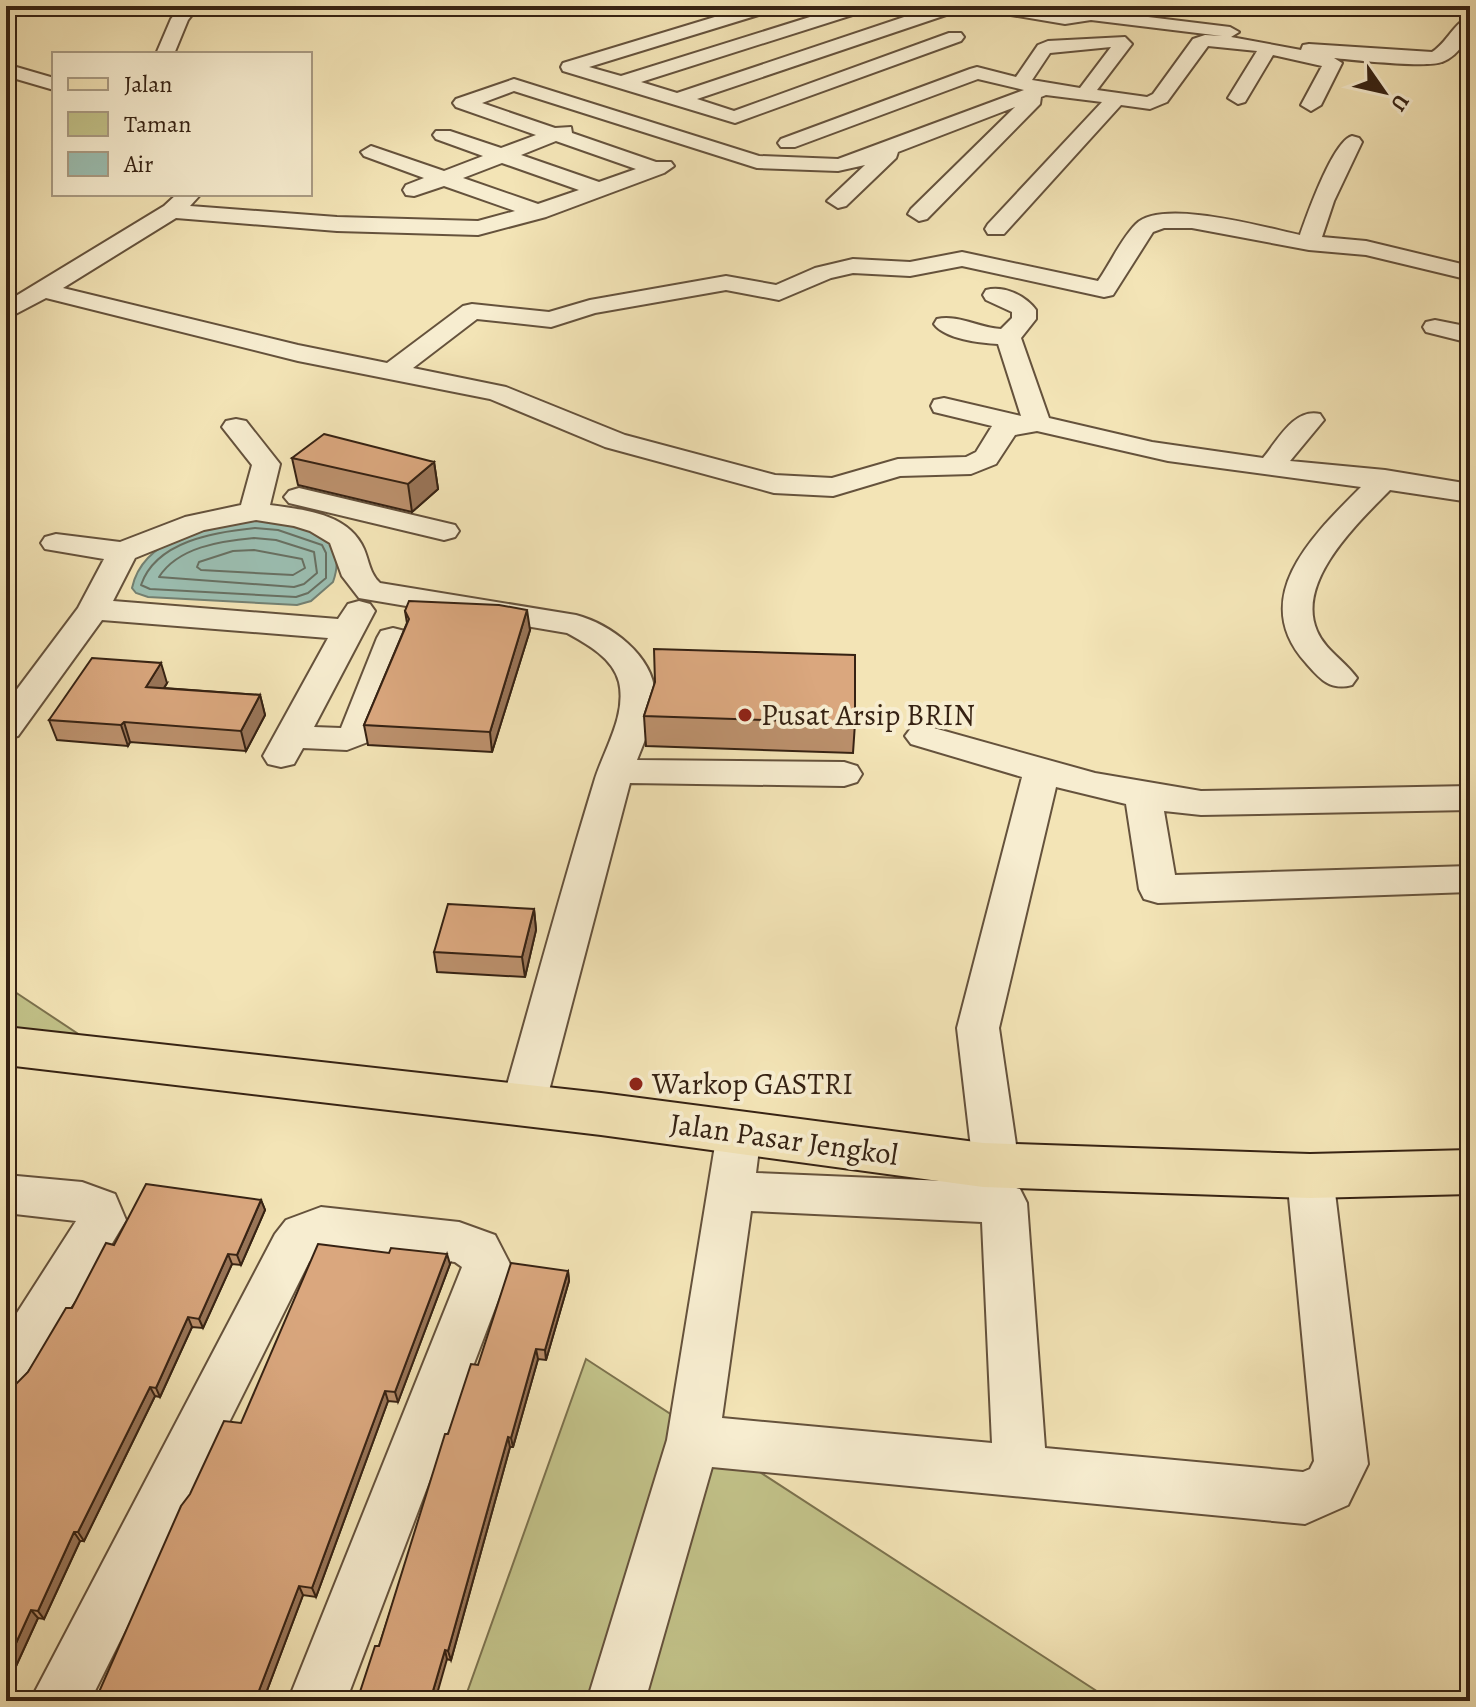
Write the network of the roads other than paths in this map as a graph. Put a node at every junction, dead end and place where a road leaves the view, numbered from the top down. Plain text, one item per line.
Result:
1 (190, 6) edge
2 (769, 6) edge
3 (987, 6) edge
4 (859, 7) edge
5 (943, 10) dead end
6 (1470, 22) edge
7 (623, 34) dead end
8 (955, 37) dead end
9 (651, 43) junction
10 (1268, 48) junction
11 (166, 52) edge
12 (6, 70) edge
13 (34, 77) junction
14 (52, 83) edge
15 (620, 83) junction
16 (1020, 84) junction
17 (6, 86) edge
18 (1044, 89) junction
19 (1084, 95) junction
20 (1238, 98) dead end
21 (671, 99) junction
22 (1115, 100) junction
23 (1311, 105) dead end
24 (610, 115) junction
25 (443, 135) dead end
26 (555, 135) junction
27 (1352, 142) dead end
28 (899, 145) junction
29 (712, 149) junction
30 (371, 152) dead end
31 (790, 153) junction
32 (502, 155) junction
33 (657, 169) junction
34 (444, 178) junction
35 (766, 183) dead end
36 (598, 189) junction
37 (414, 190) dead end
38 (188, 196) edge
39 (838, 201) dead end
40 (172, 211) junction
41 (538, 212) junction
42 (919, 214) dead end
43 (996, 229) dead end
44 (1309, 243) junction
45 (1470, 273) edge
46 (43, 290) junction
47 (995, 295) dead end
48 (6, 312) edge
49 (946, 324) dead end
50 (1435, 327) dead end
51 (1470, 335) edge
52 (1008, 337) junction
53 (394, 370) junction
54 (944, 406) dead end
55 (1310, 420) dead end
56 (1027, 424) junction
57 (236, 427) dead end
58 (1269, 468) junction
59 (1385, 479) junction
60 (1470, 493) edge
61 (258, 500) junction
62 (444, 531) dead end
63 (56, 543) dead end
64 (123, 552) junction
65 (370, 591) junction
66 (93, 610) junction
67 (349, 630) junction
68 (393, 638) dead end
69 (1340, 678) dead end
70 (6, 728) edge
71 (923, 736) dead end
72 (615, 771) junction
73 (1042, 771) junction
74 (844, 774) dead end
75 (1143, 794) junction
76 (1470, 798) edge
77 (1470, 879) edge
78 (6, 1046) edge
79 (523, 1106) junction
80 (739, 1133) junction
81 (996, 1165) junction
82 (1470, 1172) edge
83 (1310, 1176) junction
84 (730, 1191) junction
85 (6, 1194) edge
86 (6, 1375) edge
87 (693, 1440) junction
88 (1020, 1470) junction
89 (59, 1701) edge
90 (317, 1701) edge
91 (616, 1701) edge

1 - 11 street
2 - 9 street
3 - 6 street
4 - 15 street
5 - 21 street
7 - 9 street
8 - 21 street
9 - 15 street
10 - 20 street
10 - 22 street
10 - 23 street
12 - 13 street
13 - 14 street
13 - 17 street
15 - 21 street
16 - 18 street
16 - 19 street
16 - 31 street
18 - 19 street
18 - 28 street
18 - 42 street
19 - 22 street
21 - 24 street
22 - 43 street
24 - 26 street
24 - 26 street
24 - 29 street
25 - 32 street
26 - 32 street
26 - 33 street
27 - 44 street
28 - 31 street
28 - 39 street
29 - 31 street
29 - 33 street
30 - 34 street
31 - 35 street
32 - 34 street
32 - 36 street
33 - 36 street
34 - 37 street
34 - 41 street
36 - 41 street
38 - 40 street
40 - 41 street
40 - 46 street
44 - 45 street
44 - 53 street
46 - 48 street
46 - 53 street
47 - 52 street
49 - 52 street
50 - 51 street
52 - 56 street
53 - 56 street
54 - 56 street
55 - 58 street
56 - 58 street
57 - 61 street
58 - 59 street
59 - 60 street
59 - 69 street
61 - 62 street
61 - 64 street
61 - 65 street
63 - 64 street
64 - 66 street
65 - 67 street
65 - 72 street
66 - 67 street
66 - 70 street
67 - 68 street
71 - 73 street
72 - 74 street
72 - 79 street
73 - 75 street
73 - 81 street
75 - 76 street
75 - 77 street
78 - 79 main road, Jalan Pasar Jengkol
79 - 80 main road, Jalan Pasar Jengkol
80 - 81 main road, Jalan Pasar Jengkol
80 - 84 street
81 - 83 main road, Jalan Pasar Jengkol
82 - 83 main road, Jalan Pasar Jengkol
83 - 88 street
84 - 87 street
84 - 88 street
85 - 86 street
87 - 88 street
87 - 91 street
89 - 90 street

